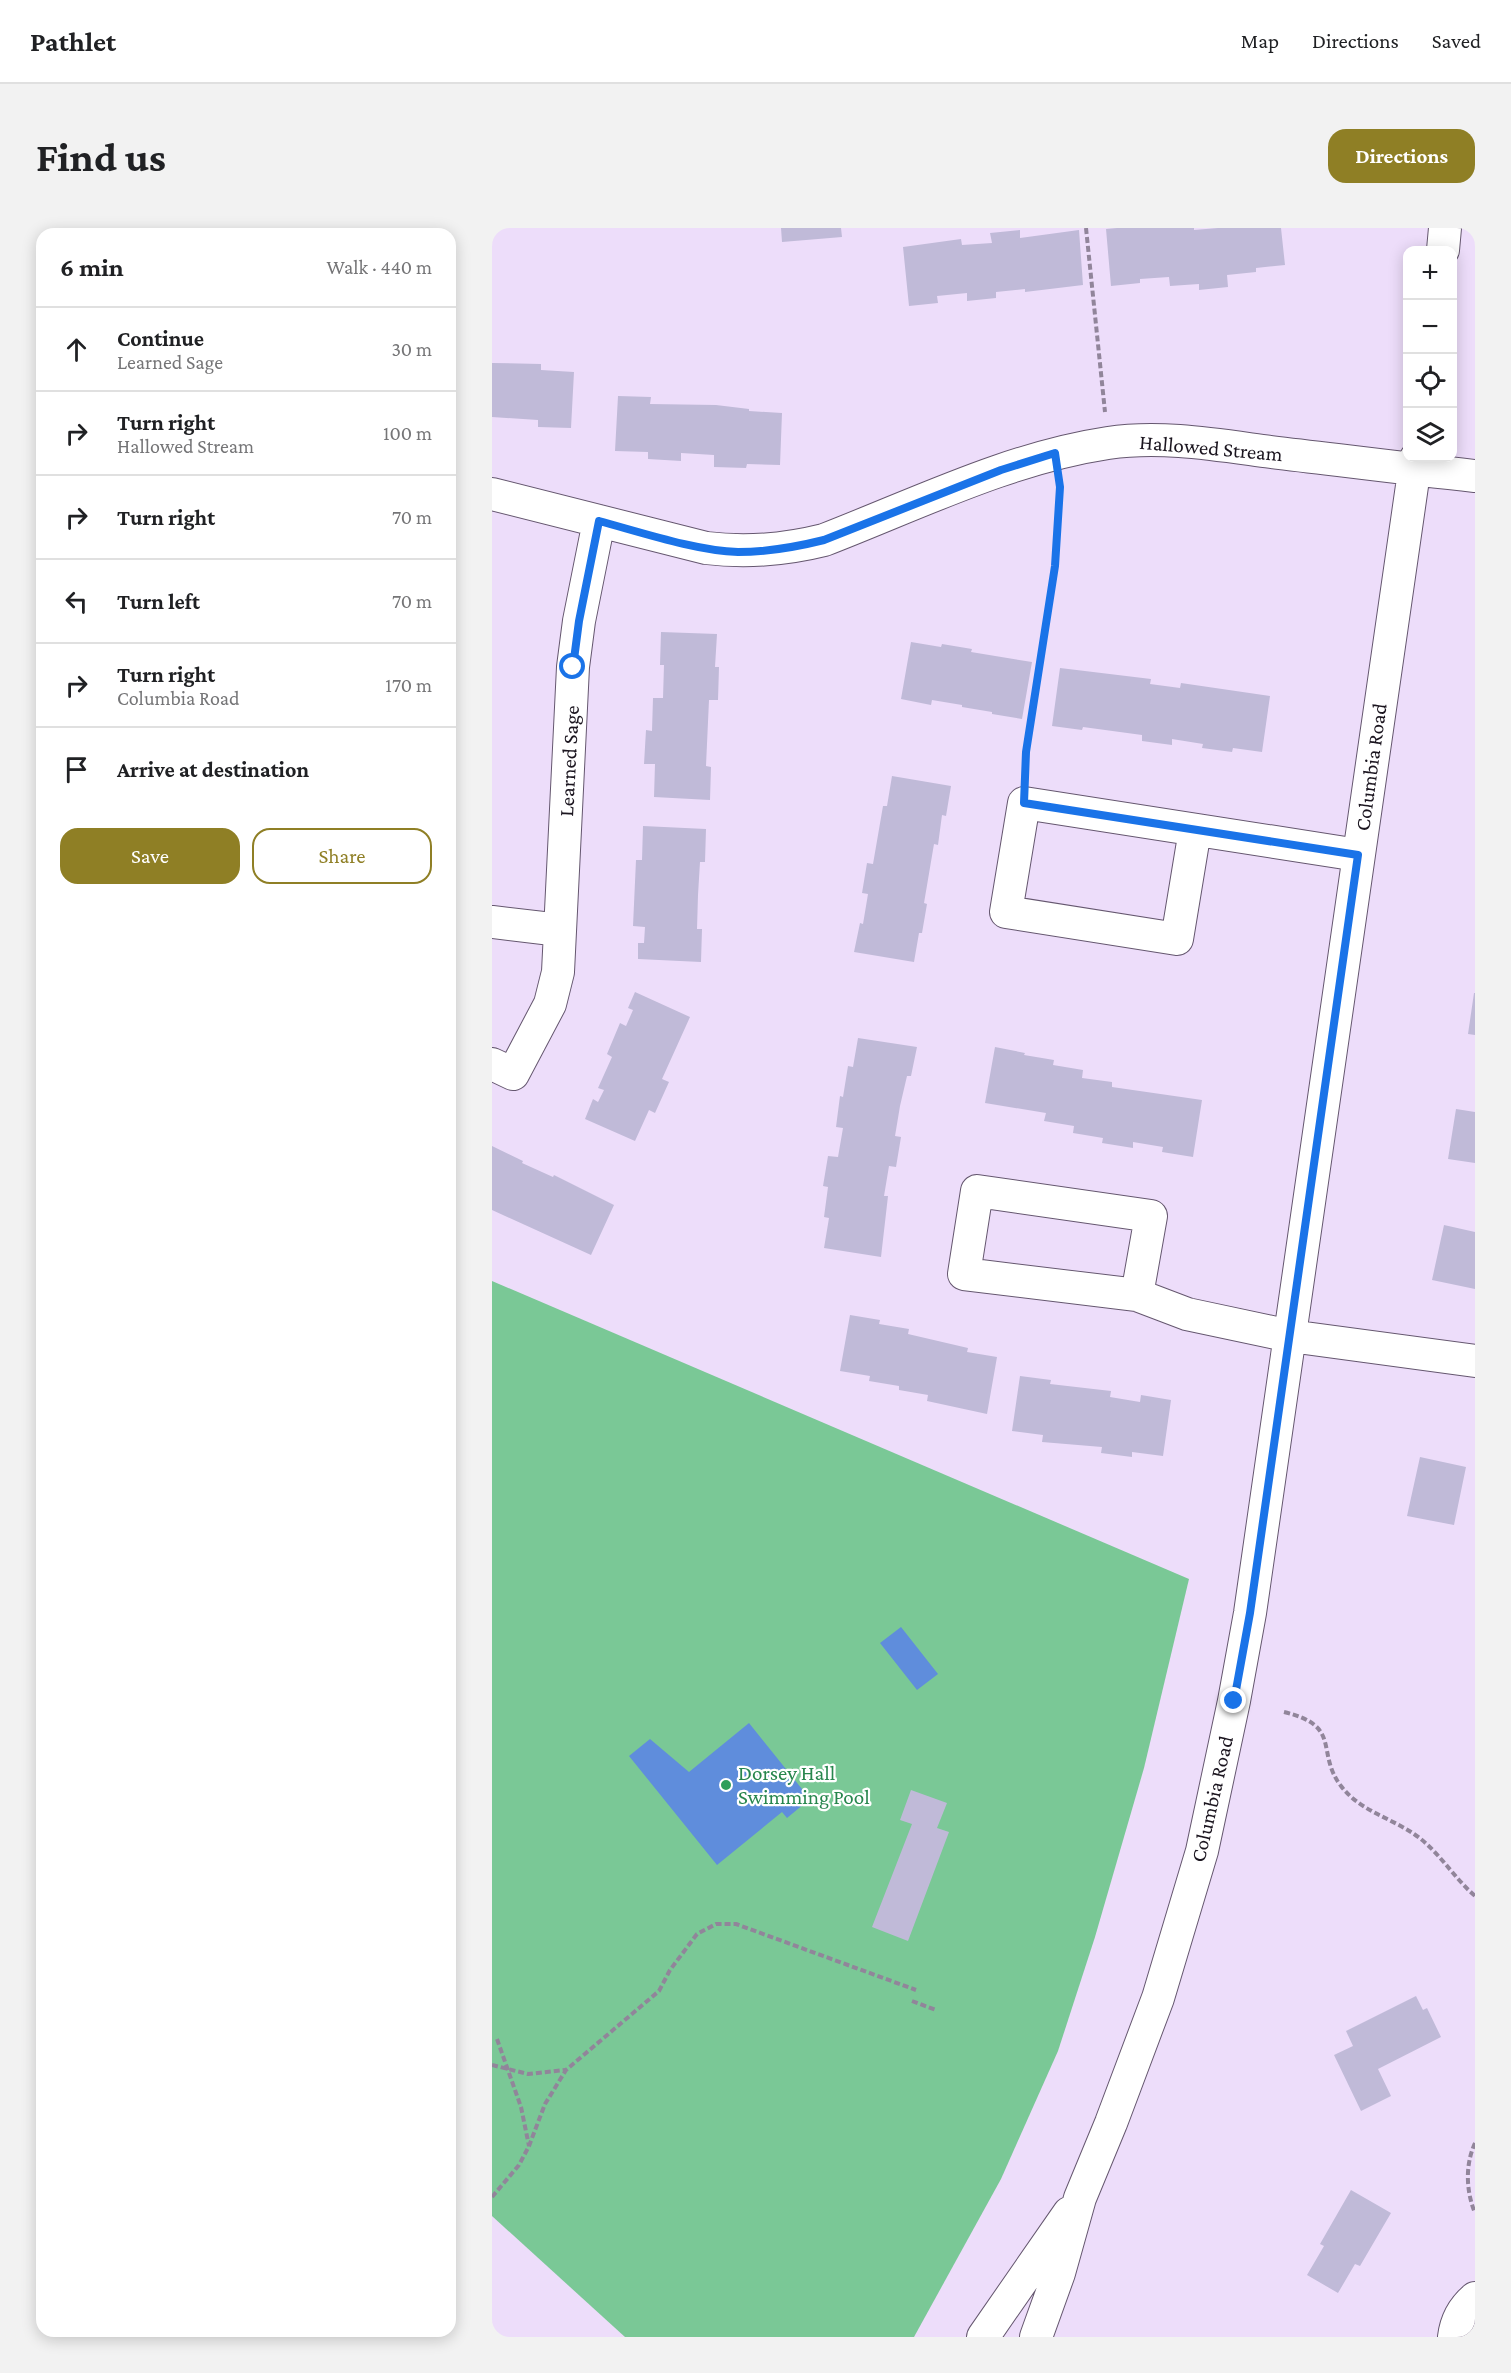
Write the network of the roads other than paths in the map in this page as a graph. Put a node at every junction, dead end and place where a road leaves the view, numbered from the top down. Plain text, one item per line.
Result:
1 (1445, 228) edge
2 (1443, 246) edge
3 (1415, 464) edge
4 (1475, 476) edge
5 (492, 494) edge
6 (599, 521) junction
7 (1195, 830) junction
8 (1358, 855) junction
9 (492, 922) edge
10 (560, 930) junction
11 (492, 1064) edge
12 (1137, 1295) junction
13 (1290, 1336) junction
14 (1475, 1361) edge
15 (1080, 2198) junction
16 (1475, 2298) edge
17 (983, 2337) edge
18 (1036, 2337) edge
19 (1454, 2337) edge

1 - 2 street
3 - 4 street, Hallowed Stream
3 - 6 street, Hallowed Stream
3 - 8 street, Columbia Road
5 - 6 street, Hallowed Stream
6 - 10 street, Learned Sage
7 - 7 street
7 - 8 street
8 - 13 street, Columbia Road
9 - 10 street
10 - 11 street, Learned Sage
12 - 12 street
12 - 13 street
13 - 14 street
13 - 15 street, Columbia Road
15 - 17 street, Columbia Road
15 - 18 street, Columbia Road
16 - 19 street

